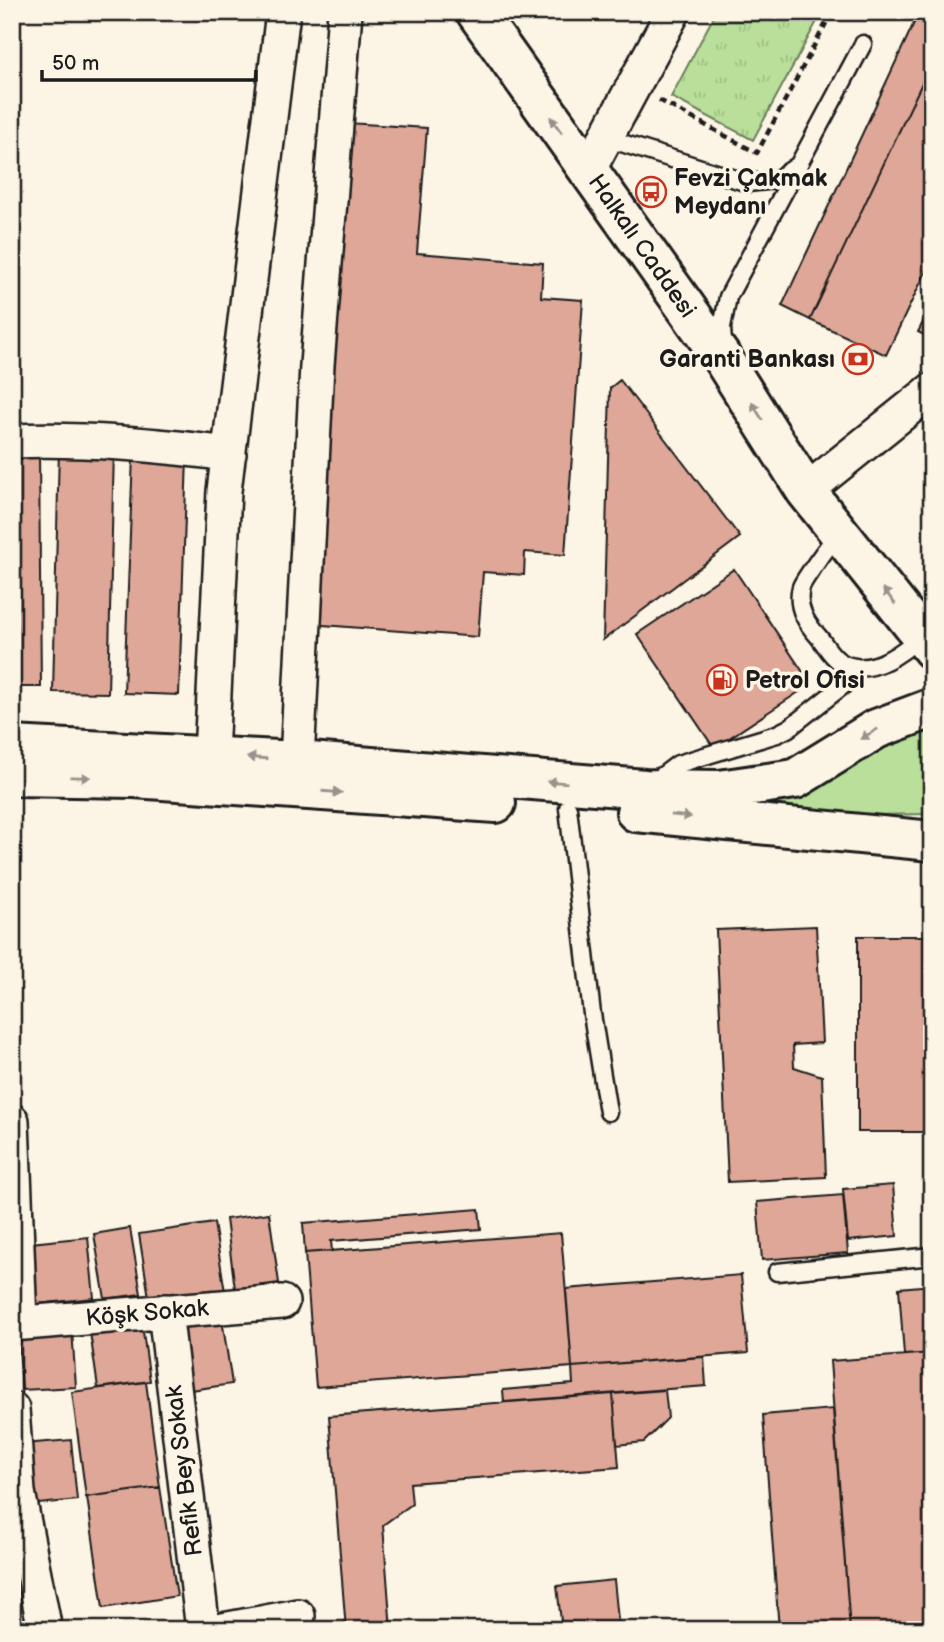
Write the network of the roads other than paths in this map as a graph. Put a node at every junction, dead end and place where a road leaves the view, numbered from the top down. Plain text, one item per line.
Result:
1 (283, 12) edge
2 (345, 12) edge
3 (476, 12) edge
4 (673, 12) edge
5 (863, 44) dead end
6 (606, 138) junction
7 (799, 164) junction
8 (588, 171) junction
9 (724, 361) junction
10 (932, 390) edge
11 (12, 441) edge
12 (229, 454) junction
13 (806, 491) junction
14 (839, 532) junction
15 (927, 643) edge
16 (856, 667) junction
17 (932, 708) edge
18 (12, 746) edge
19 (211, 755) junction
20 (297, 761) junction
21 (12, 776) edge
22 (645, 789) junction
23 (568, 808) junction
24 (923, 837) edge
25 (608, 1112) dead end
26 (12, 1121) edge
27 (932, 1256) edge
28 (777, 1272) dead end
29 (282, 1302) dead end
30 (165, 1311) junction
31 (16, 1324) edge
32 (12, 1409) edge
33 (298, 1616) dead end
34 (45, 1630) edge
35 (203, 1630) edge
36 (223, 1630) edge

1 - 12 street
2 - 20 street
8 -> 3 main road, Halkalı Caddesi
4 - 6 street
5 - 7 lane
6 - 7 lane
6 - 8 street
7 - 9 lane
8 - 9 main road, Halkalı Caddesi
13 -> 9 main road, Halkalı Caddesi
10 - 13 street
11 - 12 street
12 - 19 street
13 - 14 main road, Halkalı Caddesi
15 -> 14 main road, Halkalı Caddesi
14 - 16 lane
15 - 16 lane
16 - 22 lane
17 -> 22 main road
18 - 19 main road
20 -> 19 main road
22 -> 20 main road
21 -> 23 main road
23 -> 24 main road
23 - 25 lane
26 - 31 street
27 - 28 lane
29 - 30 street, Köşk Sokak
30 - 31 street, Köşk Sokak
30 - 35 street, Refik Bey Sokak
32 - 34 street
33 - 36 street

